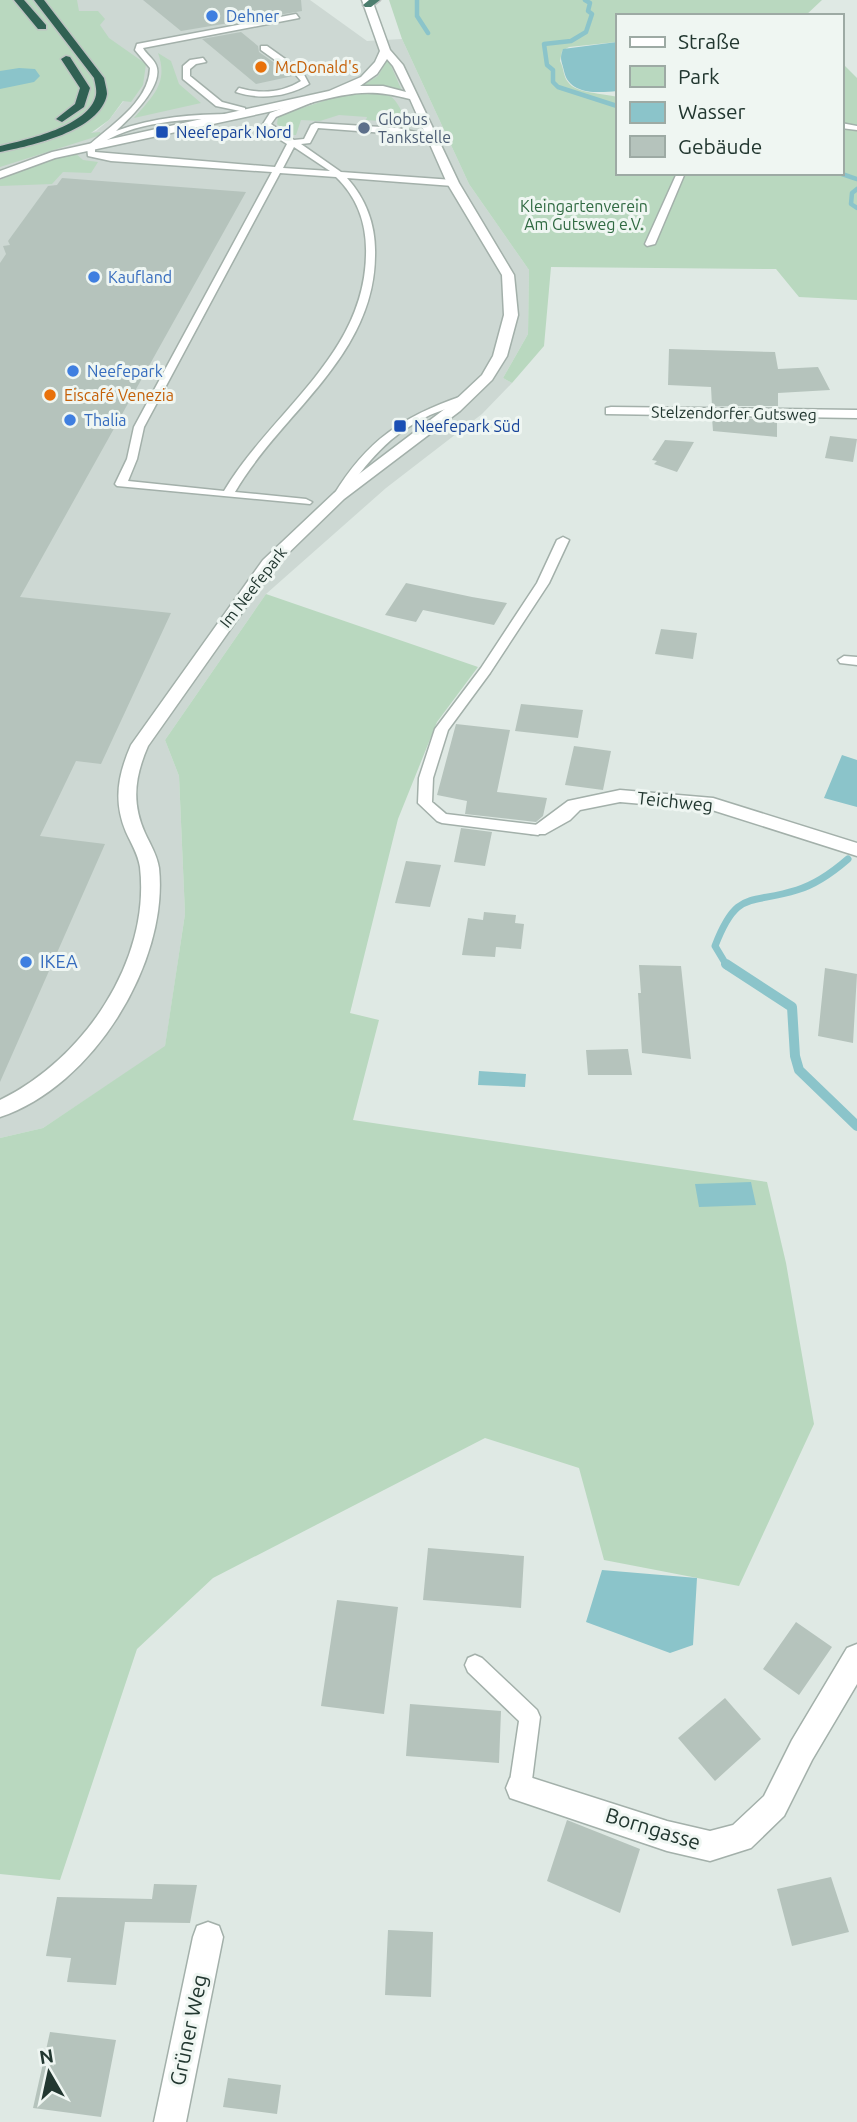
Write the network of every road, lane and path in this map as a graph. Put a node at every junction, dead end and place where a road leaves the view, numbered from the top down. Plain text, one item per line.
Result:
1 (19, 0) edge
2 (39, 0) edge
3 (370, 2) edge
4 (296, 16) dead end
5 (50, 37) dead end
6 (58, 48) dead end
7 (264, 48) dead end
8 (385, 51) junction
9 (203, 60) dead end
10 (239, 90) dead end
11 (345, 90) junction
12 (413, 97) junction
13 (310, 100) junction
14 (269, 109) junction
15 (433, 137) junction
16 (0, 141) edge
17 (292, 143) junction
18 (96, 144) junction
19 (0, 149) edge
20 (277, 171) junction
21 (0, 175) edge
22 (338, 175) junction
23 (680, 175) edge
24 (453, 183) junction
25 (650, 244) dead end
26 (611, 411) dead end
27 (857, 414) edge
28 (228, 495) junction
29 (306, 502) dead end
30 (564, 540) dead end
31 (538, 831) joint
32 (857, 850) edge
33 (0, 1109) edge
34 (857, 1658) edge
35 (475, 1665) dead end
36 (520, 1787) joint
37 (208, 1937) dead end
38 (170, 2122) edge

1 - 5 highway
2 - 19 highway
3 - 8 street, Im Neefepark
4 - 18 lane
6 - 16 highway
7 - 10 lane
8 - 11 street
8 - 12 street, Im Neefepark
9 - 14 lane
11 - 12 street
11 - 13 street
12 - 15 street, Im Neefepark
13 - 14 street
13 - 17 lane
14 - 18 street
15 - 17 lane
15 - 24 street, Im Neefepark
17 - 20 lane
17 - 22 lane
18 - 20 lane
18 - 21 street
20 - 22 lane
20 - 28 lane
22 - 24 lane
22 - 28 lane
23 - 25 lane
24 - 33 street, Im Neefepark
26 - 27 street, Stelzendorfer Gutsweg
28 - 29 lane
30 - 31 lane
31 - 32 street, Teichweg
34 - 36 street, Borngasse
35 - 36 lane
37 - 38 street, Grüner Weg

